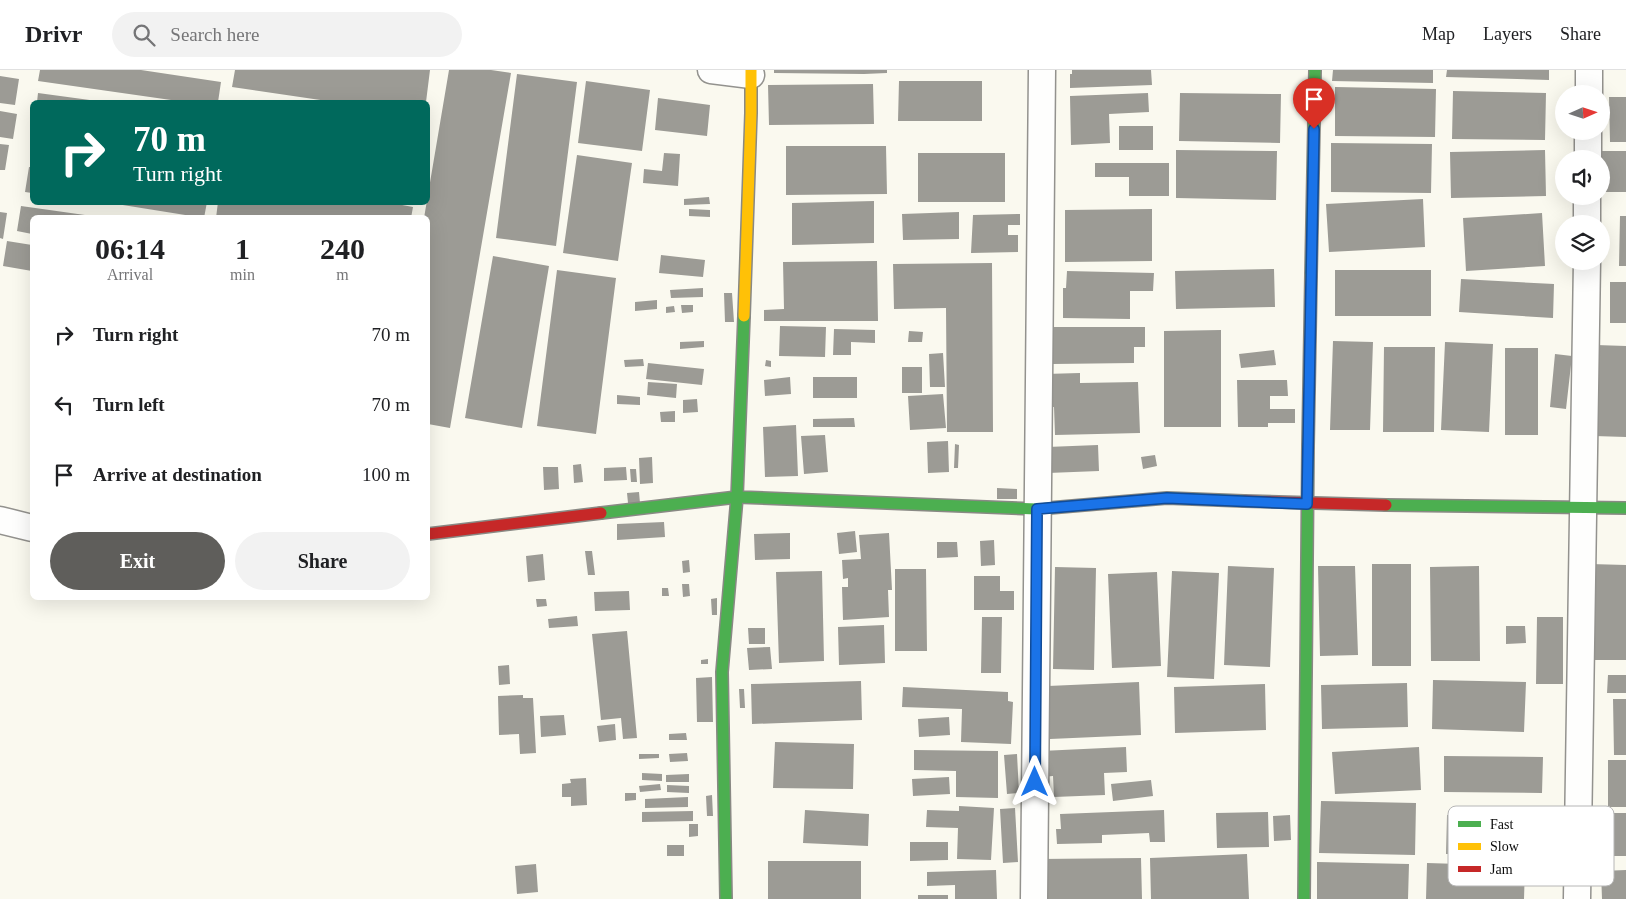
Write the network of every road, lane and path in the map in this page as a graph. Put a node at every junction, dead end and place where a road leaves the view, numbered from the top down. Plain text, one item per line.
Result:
1 (711, 70) edge
2 (1042, 70) edge
3 (1315, 70) edge
4 (1589, 70) edge
5 (751, 72) edge
6 (1589, 85) edge
7 (1586, 270) edge
8 (736, 497) junction
9 (1307, 504) junction
10 (1583, 508) junction
11 (1626, 508) edge
12 (1037, 509) junction
13 (0, 520) edge
14 (30, 528) edge
15 (430, 534) edge
16 (1578, 806) edge
17 (1577, 886) edge
18 (726, 899) edge
19 (1034, 899) edge
20 (1304, 899) edge
21 (1577, 899) edge

1 - 5 street
2 - 12 street
3 - 9 street
4 - 6 street
5 - 8 street
7 - 10 street
8 - 12 street
8 - 15 street
8 - 18 street
9 - 10 street
9 - 12 street
9 - 20 street
10 - 11 street
10 - 16 street
12 - 19 street
13 - 14 street
17 - 21 street

